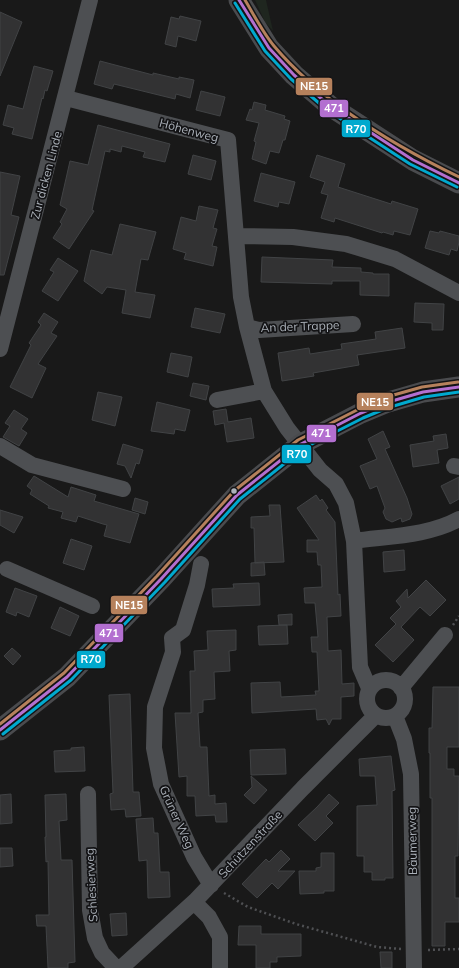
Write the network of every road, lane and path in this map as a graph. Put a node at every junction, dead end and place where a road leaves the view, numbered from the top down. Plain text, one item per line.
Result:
1 (90, 0) edge
2 (239, 0) edge
3 (66, 98) junction
4 (459, 183) edge
5 (236, 236) junction
6 (459, 293) edge
7 (353, 324) dead end
8 (247, 327) junction
9 (0, 349) edge
10 (459, 387) edge
11 (264, 391) junction
12 (217, 400) dead end
13 (301, 444) junction
14 (0, 446) edge
15 (123, 489) dead end
16 (459, 519) edge
17 (354, 541) junction
18 (201, 564) dead end
19 (7, 569) dead end
20 (92, 606) dead end
21 (446, 635) dead end
22 (369, 688) junction
23 (402, 688) junction
24 (375, 716) junction
25 (395, 716) junction
26 (0, 730) edge
27 (88, 794) dead end
28 (211, 885) junction
29 (194, 902) junction
30 (459, 949) edge
31 (414, 950) junction
32 (116, 968) edge
33 (121, 968) edge
34 (220, 968) edge
35 (414, 968) edge

1 - 3 street, Zur dicken Linde
2 - 4 main road
3 - 5 street, Höhenweg
3 - 9 street, Zur dicken Linde
5 - 6 street
5 - 8 street, Höhenweg
7 - 8 street, An der Trappe
8 - 11 street, Höhenweg
10 - 13 main road
11 - 12 street
11 - 13 street, Höhenweg
13 - 17 street
13 - 26 main road
14 - 15 street
16 - 17 street
17 - 22 street
18 - 28 street, Grüner Weg
19 - 20 street
21 - 23 street
22 - 23 street
22 - 24 street
23 - 25 street
24 - 25 street
24 - 28 street, Schützenstraße
25 - 31 street, Bäumerweg
27 - 32 street, Schlesierweg
28 - 29 street, Schützenstraße
28 - 31 path
29 - 33 street, Schützenstraße
29 - 34 street
30 - 31 path
31 - 35 street, Bäumerweg

